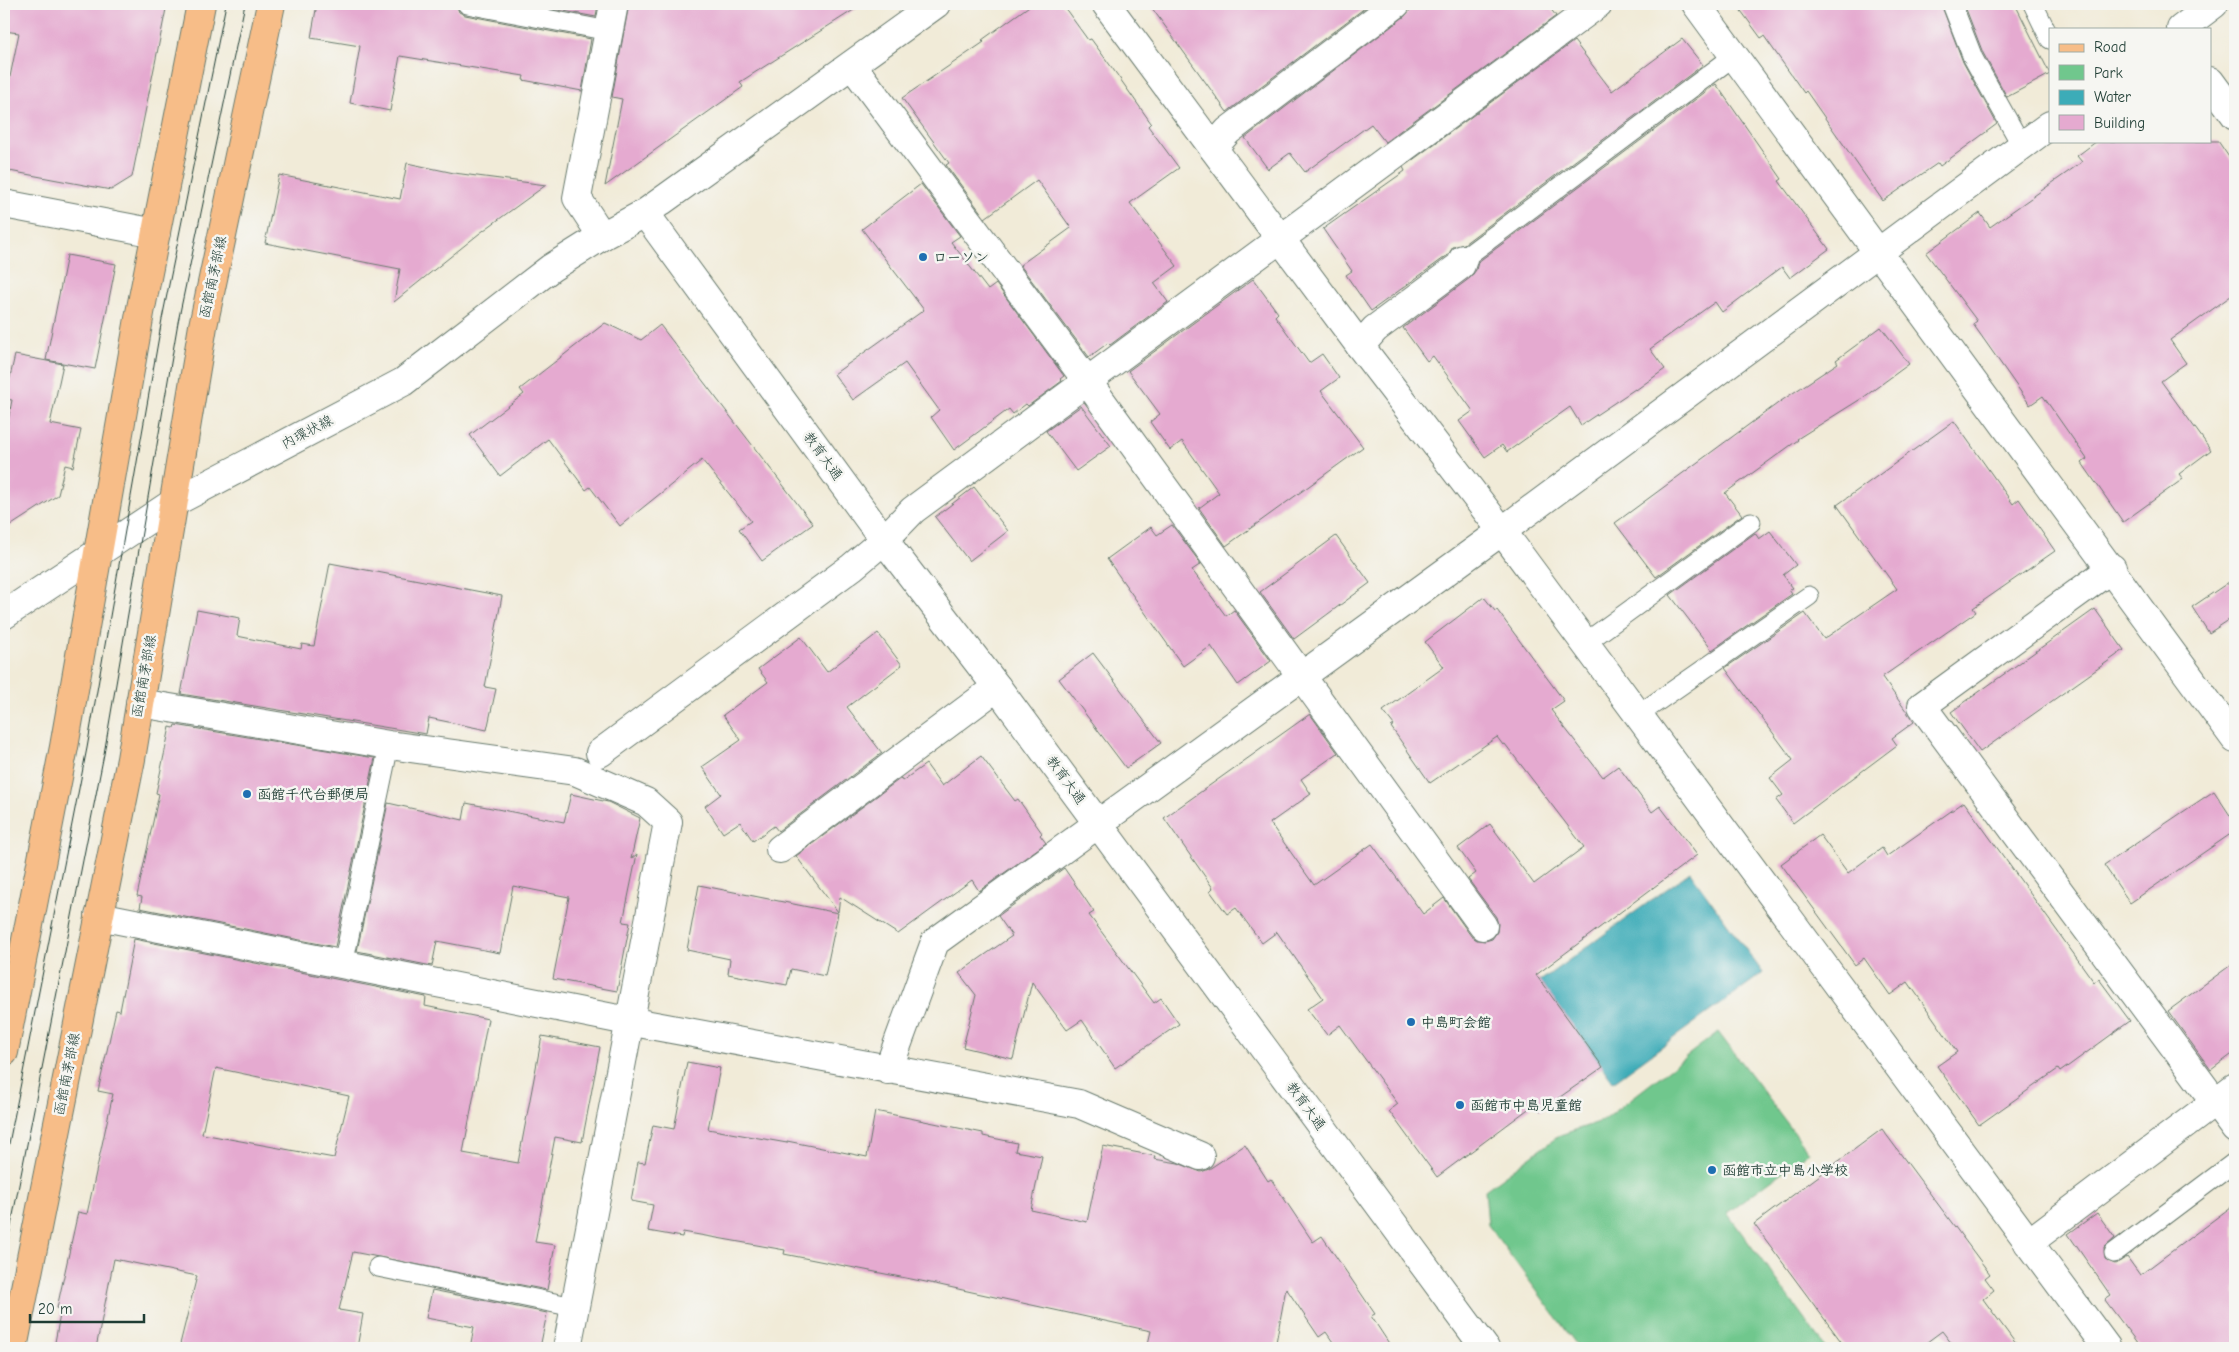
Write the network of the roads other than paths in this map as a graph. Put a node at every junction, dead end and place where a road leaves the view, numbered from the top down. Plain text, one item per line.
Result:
1 (201, 4) edge
2 (271, 4) edge
3 (467, 4) edge
4 (614, 4) edge
5 (936, 4) edge
6 (1106, 4) edge
7 (1396, 4) edge
8 (1598, 4) edge
9 (1696, 4) edge
10 (1952, 4) edge
11 (2033, 4) edge
12 (2214, 4) edge
13 (2181, 28) edge
14 (609, 31) junction
15 (2049, 37) edge
16 (1734, 56) junction
17 (852, 65) junction
18 (2212, 84) edge
19 (2235, 115) edge
20 (2049, 126) edge
21 (2022, 146) junction
22 (1213, 148) junction
23 (4, 204) edge
24 (645, 213) junction
25 (156, 233) junction
26 (602, 236) junction
27 (1280, 238) junction
28 (1879, 251) junction
29 (1463, 259) joint
30 (1360, 346) junction
31 (1087, 381) junction
32 (173, 503) junction
33 (1751, 522) dead end
34 (1502, 531) junction
35 (884, 540) junction
36 (97, 554) junction
37 (2112, 568) junction
38 (1809, 596) dead end
39 (4, 616) edge
40 (1585, 643) junction
41 (1302, 677) junction
42 (997, 687) junction
43 (140, 703) junction
44 (1638, 716) junction
45 (2235, 739) edge
46 (389, 745) junction
47 (600, 753) dead end
48 (1098, 824) junction
49 (780, 849) dead end
50 (99, 916) junction
51 (1483, 926) dead end
52 (343, 965) junction
53 (628, 1021) junction
54 (4, 1052) edge
55 (888, 1070) junction
56 (2226, 1095) edge
57 (2235, 1129) edge
58 (1200, 1156) dead end
59 (2235, 1162) edge
60 (2028, 1243) junction
61 (2114, 1254) dead end
62 (378, 1267) dead end
63 (574, 1307) junction
64 (13, 1348) edge
65 (567, 1348) edge
66 (1485, 1348) edge
67 (2108, 1348) edge

1 - 25 main road
2 - 32 main road, 函館南茅部線
3 - 14 lane
4 - 14 street
5 - 17 street, 内環状線
6 - 22 street
7 - 22 street
8 - 27 street
9 - 16 street
10 - 21 lane
11 - 15 lane
12 - 13 street
14 - 26 street
16 - 28 street
16 - 29 lane
17 - 24 street, 内環状線
17 - 31 street
18 - 19 street
20 - 21 street
21 - 28 street
22 - 27 street
23 - 25 street
24 - 26 street, 内環状線
24 - 35 street, 教育大通
25 - 36 main road
26 - 32 street, 内環状線
27 - 30 street
27 - 31 street
28 - 34 street
28 - 37 street
29 - 30 street
30 - 34 street
31 - 35 street
31 - 41 street
32 - 36 street, 内環状線
32 - 43 main road, 函館南茅部線
33 - 40 lane
34 - 40 street
34 - 41 street
35 - 42 street, 教育大通
35 - 47 street
36 - 39 street, 内環状線
36 - 54 main road
37 - 45 street
37 - 56 street
38 - 44 lane
40 - 44 street
41 - 48 street
41 - 51 street
42 - 48 street, 教育大通
42 - 49 street
43 - 46 street
43 - 50 main road, 函館南茅部線
44 - 60 street
46 - 52 lane
46 - 53 street
48 - 55 street
48 - 66 street, 教育大通
50 - 52 street
50 - 64 main road, 函館南茅部線
52 - 53 street
53 - 55 street
53 - 63 street
55 - 58 street
56 - 57 street
56 - 60 street
59 - 61 lane
60 - 67 street
62 - 63 lane
63 - 65 street

